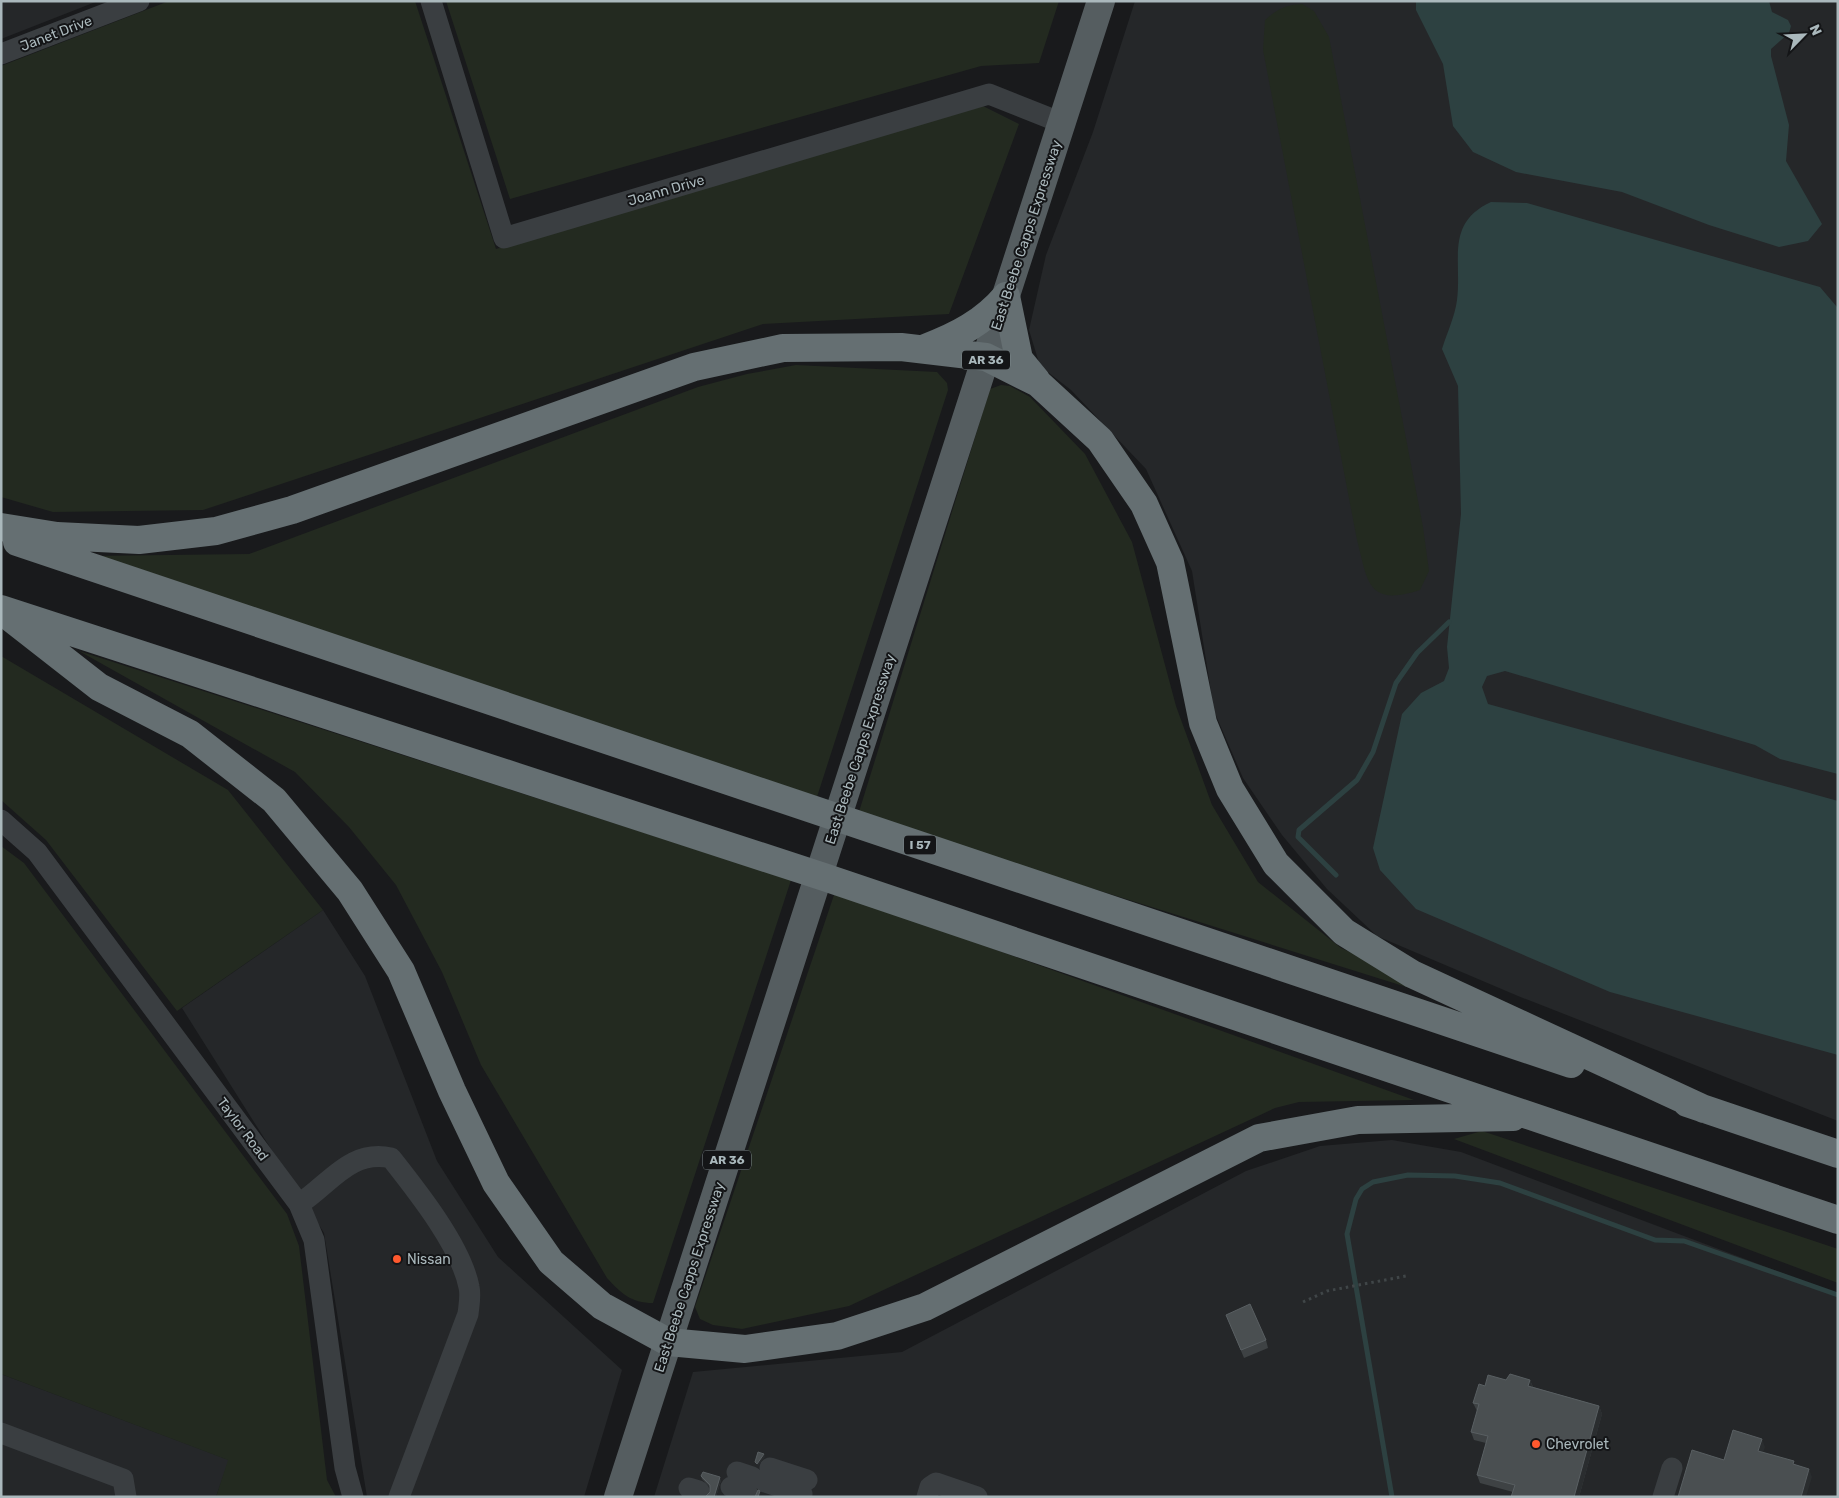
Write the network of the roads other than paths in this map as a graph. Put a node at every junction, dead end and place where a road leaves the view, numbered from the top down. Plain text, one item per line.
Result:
1 (139, 1) edge
2 (431, 1) edge
3 (1101, 1) edge
4 (1, 54) edge
5 (1062, 123) junction
6 (1006, 296) junction
7 (921, 349) junction
8 (986, 357) junction
9 (1038, 382) junction
10 (1, 527) edge
11 (1, 537) edge
12 (1, 610) edge
13 (1, 820) edge
14 (1704, 1109) junction
15 (1532, 1117) junction
16 (1838, 1154) edge
17 (299, 1204) junction
18 (1838, 1220) edge
19 (668, 1342) junction
20 (1, 1433) edge
21 (1672, 1468) dead end
22 (752, 1479) edge
23 (805, 1487) dead end
24 (126, 1497) edge
25 (353, 1497) edge
26 (400, 1497) edge
27 (618, 1497) edge
28 (926, 1497) edge
29 (977, 1497) edge
30 (1663, 1497) edge

1 - 4 street, Janet Drive
2 - 5 street, Joann Drive
3 - 5 main road, East Beebe Capps Expressway / AR 36
5 - 6 main road, East Beebe Capps Expressway / AR 36
6 - 7 highway
6 - 8 main road, East Beebe Capps Expressway / AR 36
6 - 9 highway
7 - 8 highway
7 - 10 highway
8 - 9 highway
8 - 19 main road, East Beebe Capps Expressway / AR 36
9 - 14 highway
11 - 14 highway, I 57
12 - 15 highway
12 - 19 highway
13 - 17 street, Taylor Road
14 - 16 highway, I 57
15 - 18 highway
15 - 19 highway
17 - 25 street, Taylor Road
17 - 26 street
19 - 27 main road, East Beebe Capps Expressway / AR 36
20 - 24 street
21 - 30 street
22 - 23 street
28 - 29 street

